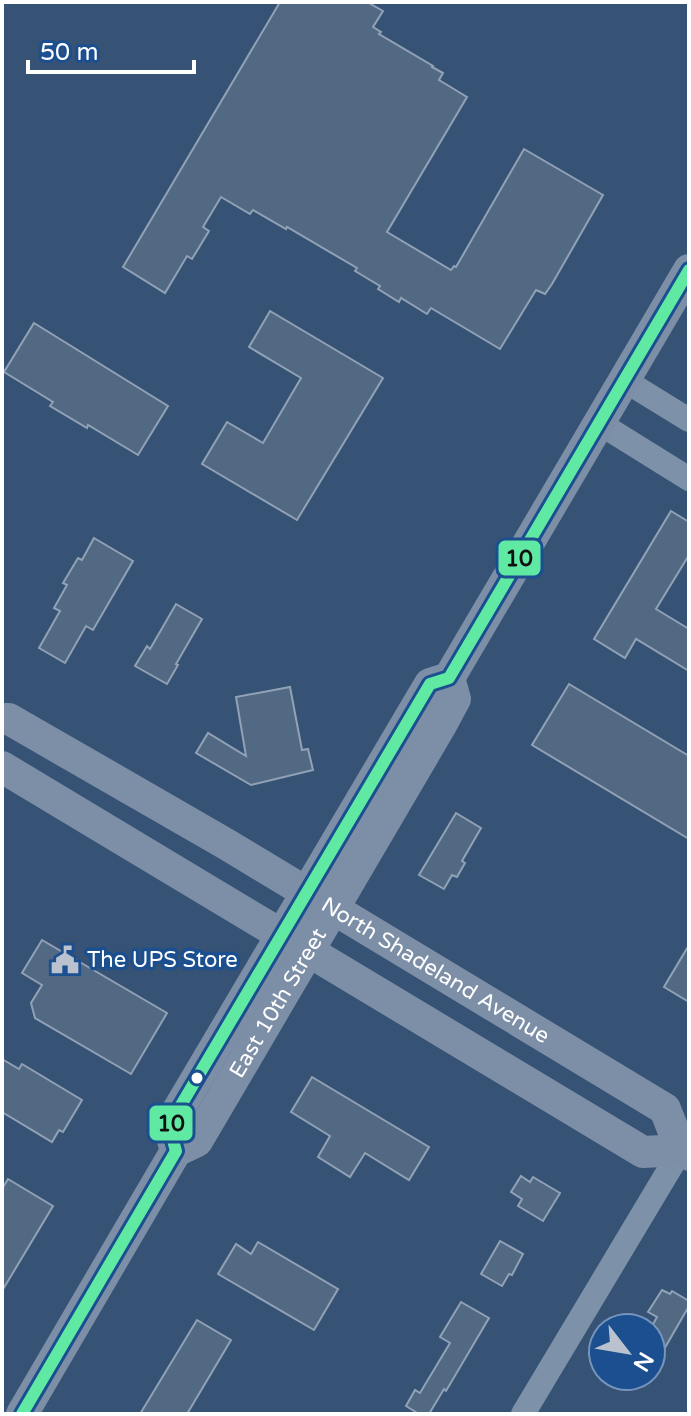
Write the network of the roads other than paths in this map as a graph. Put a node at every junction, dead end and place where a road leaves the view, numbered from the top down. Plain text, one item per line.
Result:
1 (689, 270) edge
2 (624, 380) junction
3 (689, 420) edge
4 (599, 423) junction
5 (689, 479) edge
6 (449, 678) junction
7 (2, 719) edge
8 (2, 767) edge
9 (306, 893) junction
10 (334, 909) junction
11 (282, 934) junction
12 (310, 950) junction
13 (176, 1151) junction
14 (685, 1152) edge
15 (22, 1414) edge
16 (523, 1414) edge

1 - 2 main road, East 10th Street
2 - 3 street
2 - 4 main road, East 10th Street
4 - 5 street
4 - 6 main road, East 10th Street
6 - 9 main road, East 10th Street
6 - 10 main road, East 10th Street
7 - 9 main road, North Shadeland Avenue
8 - 11 main road
9 - 10 main road, North Shadeland Avenue
9 - 11 main road, East 10th Street
10 - 12 main road, East 10th Street
10 - 14 main road, North Shadeland Avenue
11 - 12 main road
11 - 13 main road, East 10th Street
12 - 13 main road, East 10th Street
12 - 14 main road
13 - 15 main road, East 10th Street
14 - 16 street

